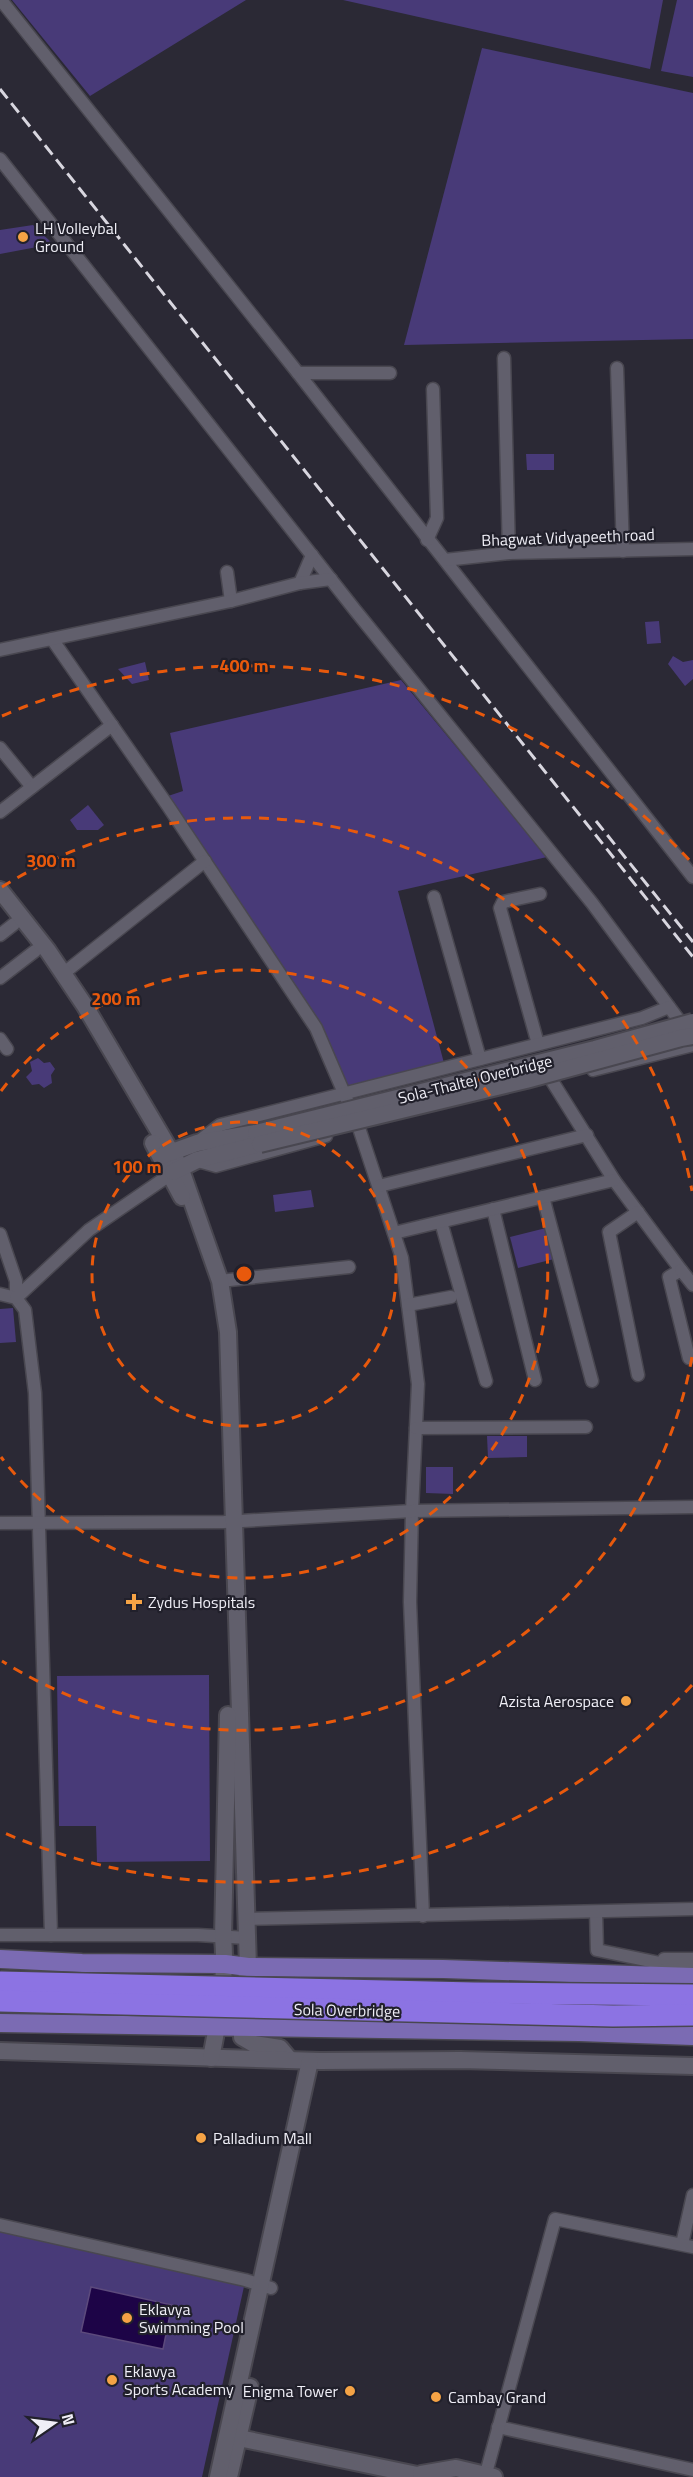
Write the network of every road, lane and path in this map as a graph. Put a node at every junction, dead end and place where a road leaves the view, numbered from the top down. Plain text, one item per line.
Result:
1 (1, 0) edge
2 (0, 159) edge
3 (504, 358) dead end
4 (617, 368) dead end
5 (298, 373) junction
6 (390, 373) dead end
7 (433, 389) dead end
8 (427, 540) junction
9 (693, 549) edge
10 (622, 551) junction
11 (509, 553) junction
12 (312, 555) junction
13 (445, 560) junction
14 (227, 572) dead end
15 (331, 579) junction
16 (300, 583) junction
17 (231, 601) junction
18 (52, 639) junction
19 (0, 650) edge
20 (112, 725) junction
21 (0, 748) edge
22 (32, 788) junction
23 (0, 812) edge
24 (205, 861) junction
25 (693, 877) edge
26 (0, 890) edge
27 (540, 894) dead end
28 (434, 897) dead end
29 (0, 906) edge
30 (14, 924) junction
31 (0, 935) edge
32 (35, 951) junction
33 (64, 973) junction
34 (0, 978) edge
35 (669, 1007) junction
36 (693, 1022) edge
37 (693, 1038) edge
38 (538, 1044) junction
39 (693, 1045) edge
40 (480, 1059) junction
41 (552, 1081) junction
42 (344, 1093) junction
43 (359, 1128) junction
44 (586, 1136) junction
45 (258, 1139) junction
46 (197, 1143) junction
47 (166, 1154) junction
48 (196, 1160) junction
49 (175, 1170) junction
50 (614, 1180) junction
51 (379, 1186) junction
52 (543, 1197) junction
53 (493, 1209) junction
54 (638, 1212) junction
55 (441, 1222) junction
56 (394, 1233) junction
57 (0, 1234) edge
58 (349, 1267) dead end
59 (681, 1269) junction
60 (220, 1281) junction
61 (693, 1285) edge
62 (0, 1294) edge
63 (452, 1297) dead end
64 (16, 1298) junction
65 (408, 1305) junction
66 (689, 1358) dead end
67 (638, 1375) dead end
68 (535, 1380) dead end
69 (486, 1381) dead end
70 (592, 1381) dead end
71 (586, 1427) dead end
72 (416, 1428) junction
73 (693, 1507) edge
74 (412, 1510) junction
75 (229, 1521) junction
76 (38, 1522) junction
77 (0, 1523) edge
78 (693, 1909) edge
79 (596, 1912) junction
80 (423, 1916) junction
81 (245, 1919) junction
82 (0, 1935) edge
83 (51, 1935) junction
84 (223, 1937) junction
85 (246, 1938) junction
86 (597, 1950) junction
87 (0, 1959) edge
88 (693, 1959) edge
89 (225, 1964) junction
90 (248, 1967) junction
91 (693, 1970) edge
92 (693, 1977) edge
93 (0, 1982) edge
94 (693, 1995) edge
95 (0, 2001) edge
96 (693, 2015) edge
97 (0, 2023) edge
98 (218, 2026) junction
99 (241, 2026) junction
100 (693, 2036) edge
101 (0, 2051) edge
102 (211, 2058) junction
103 (290, 2060) junction
104 (315, 2061) junction
105 (693, 2066) edge
106 (693, 2195) edge
107 (0, 2225) edge
108 (688, 2245) edge
109 (266, 2287) junction
110 (498, 2427) junction
111 (239, 2438) junction
112 (693, 2470) edge
113 (424, 2476) edge
114 (488, 2476) edge
115 (218, 2477) edge
116 (230, 2477) edge

1 - 5 street
2 - 12 street
3 - 11 street
4 - 10 street
5 - 6 street
5 - 8 street
7 - 8 street
8 - 13 street
9 - 10 street, Bhagwat Vidyapeeth road
10 - 11 street, Bhagwat Vidyapeeth road
11 - 13 street, Bhagwat Vidyapeeth road
12 - 15 street
12 - 16 street
13 - 25 street
14 - 17 street
15 - 16 street
15 - 35 street
16 - 17 street
17 - 18 street
18 - 19 street
18 - 20 street
20 - 22 street
20 - 24 street
21 - 22 street
22 - 23 street
24 - 33 street
24 - 42 street
26 - 33 street
27 - 38 street
28 - 40 street
29 - 30 street
30 - 31 street
30 - 32 street
32 - 34 street
32 - 47 street
33 - 47 street
35 - 37 street
35 - 38 street
36 - 45 street, Sola-Thaltej Overbridge, bridge
37 - 45 street, Sola-Thaltej Overbridge, bridge
38 - 40 street
39 - 41 street
40 - 42 street
41 - 43 street
41 - 44 street
42 - 43 street
42 - 46 street
43 - 48 street
43 - 51 street
44 - 50 street
44 - 51 street
45 - 46 street
45 - 48 street
46 - 47 street
47 - 49 street
48 - 49 street
49 - 60 street
49 - 64 street
49 - 75 street
50 - 52 street
50 - 54 street
51 - 56 street
52 - 53 street
52 - 70 street
53 - 55 street
53 - 68 street
54 - 59 street
54 - 67 street
55 - 56 street
55 - 69 street
56 - 65 street
57 - 64 street
58 - 60 street
59 - 61 street
59 - 66 street
60 - 75 street
62 - 64 street
63 - 65 street
64 - 76 street
65 - 72 street
71 - 72 street
72 - 74 street
73 - 74 street
74 - 75 street
74 - 80 street
75 - 76 street
75 - 81 street
75 - 84 street
76 - 77 street
76 - 83 street
78 - 79 street
79 - 80 street
79 - 86 street
80 - 81 street
81 - 85 street
82 - 83 street
83 - 84 street
84 - 85 street
84 - 89 street
85 - 90 street
86 - 88 street
86 - 91 street
87 - 89 main road
89 - 90 main road
89 - 98 street
90 - 92 main road
90 - 99 street
93 - 94 highway, Sola Overbridge, bridge
95 - 96 highway, Sola Overbridge, bridge
97 - 98 main road
98 - 99 main road
98 - 102 street
99 - 100 main road
99 - 103 street
101 - 102 street
102 - 103 street
103 - 104 street
104 - 105 street
104 - 109 street
106 - 108 street
107 - 109 street
108 - 110 street
109 - 111 street
109 - 115 street
110 - 112 street
110 - 114 street
111 - 113 street
111 - 116 street
113 - 114 street

